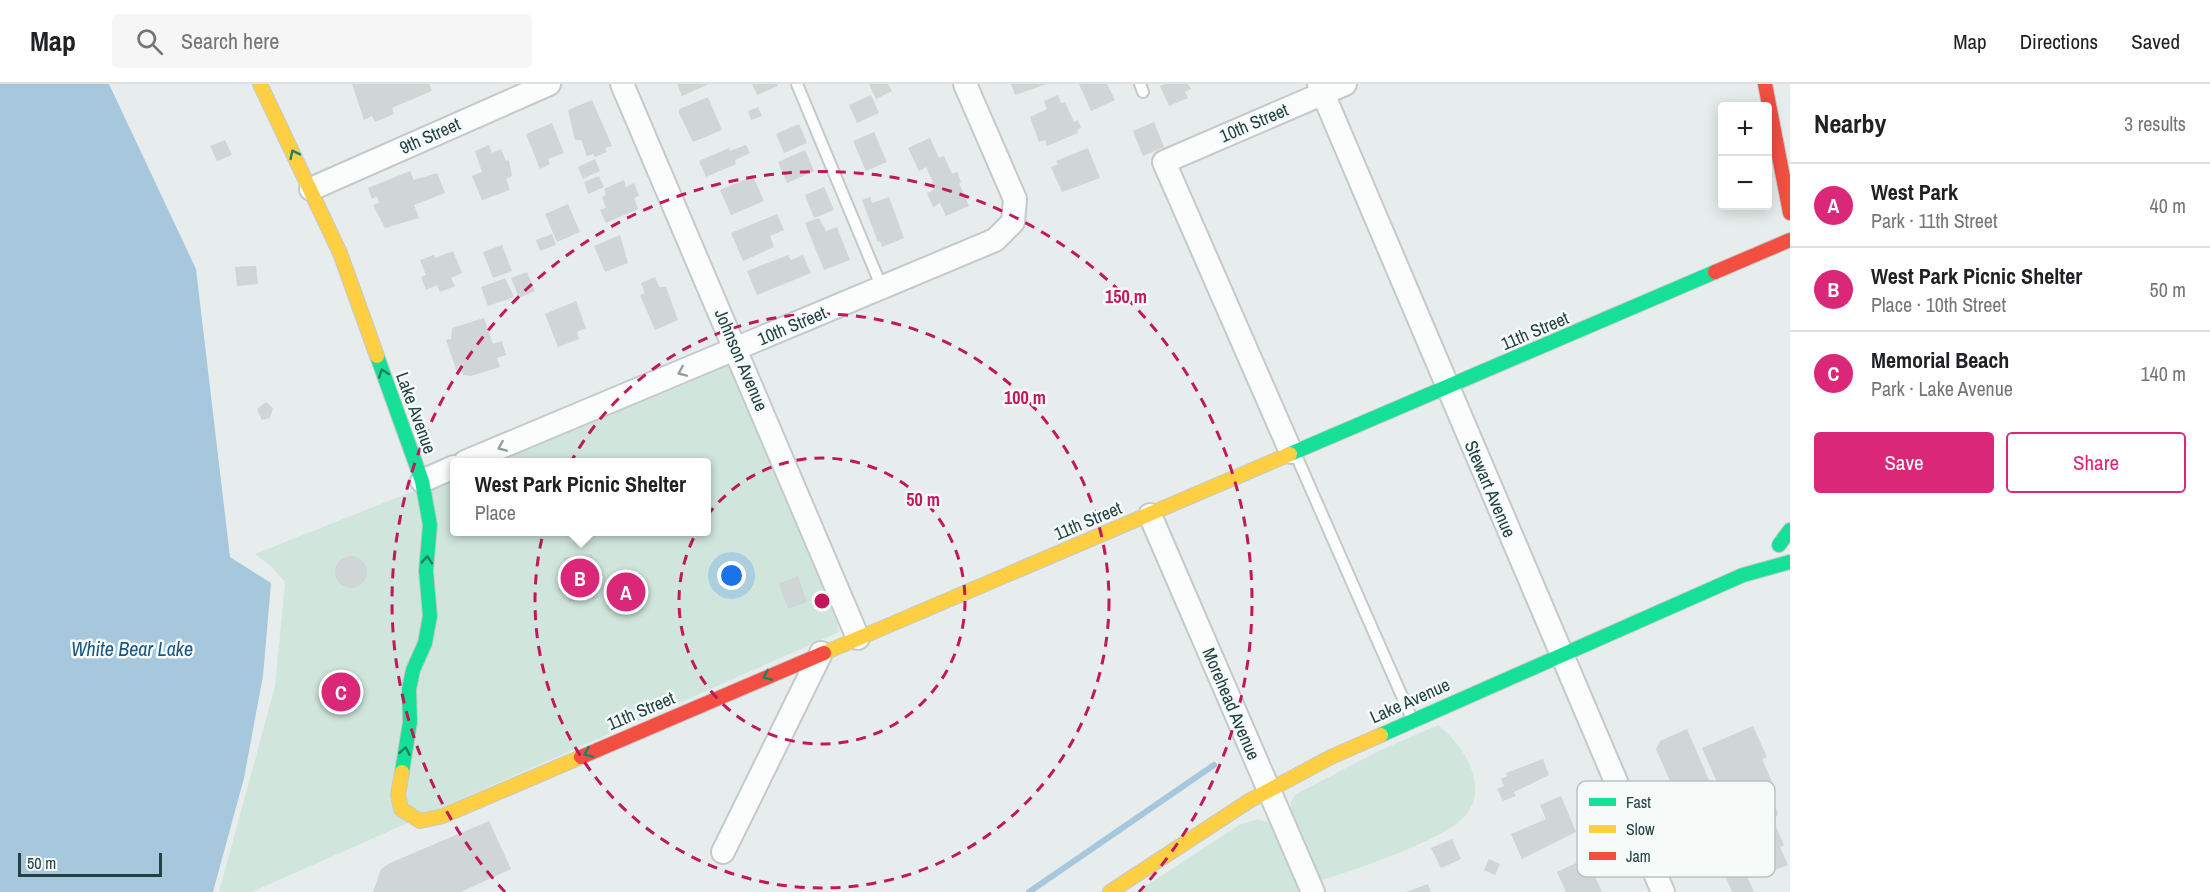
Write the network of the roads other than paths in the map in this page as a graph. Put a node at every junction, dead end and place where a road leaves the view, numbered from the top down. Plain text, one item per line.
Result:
1 (260, 84) edge
2 (549, 84) edge
3 (622, 84) edge
4 (797, 84) edge
5 (965, 84) edge
6 (1345, 84) edge
7 (1765, 84) edge
8 (1321, 89) edge
9 (311, 189) junction
10 (1790, 213) edge
11 (1790, 240) edge
12 (882, 288) junction
13 (736, 349) junction
14 (1447, 388) junction
15 (1293, 451) junction
16 (475, 458) edge
17 (450, 469) edge
18 (422, 481) junction
19 (1150, 514) junction
20 (1790, 530) edge
21 (1785, 543) edge
22 (1789, 563) edge
23 (1743, 575) junction
24 (858, 638) junction
25 (821, 653) junction
26 (1561, 654) junction
27 (1412, 719) junction
28 (1615, 781) edge
29 (1269, 790) junction
30 (401, 809) joint
31 (723, 852) dead end
32 (1657, 877) edge
33 (1110, 892) edge
34 (1313, 892) edge
35 (1663, 892) edge

9 -> 1 street, Lake Avenue
2 - 9 street, 9th Street
3 - 13 street, Johnson Avenue
4 - 12 lane
5 - 12 street, 10th Street
6 - 8 street, 10th Street
7 - 10 street
8 - 14 street, Stewart Avenue
8 - 15 street, 10th Street
18 -> 9 street, Lake Avenue
11 - 14 street, 11th Street
12 - 13 street, 10th Street
13 -> 16 street, 10th Street
13 - 24 street, Johnson Avenue
14 - 15 street, 11th Street
14 - 26 street, Stewart Avenue
15 - 19 street, 11th Street
15 - 27 lane
17 - 18 street
30 -> 18 street, Lake Avenue
19 - 24 street, 11th Street
19 - 29 street, Morehead Avenue
20 - 21 street, Lake Avenue
21 - 23 street, Lake Avenue
22 - 23 street, Lake Avenue
23 - 26 street, Lake Avenue
24 - 25 street, 11th Street
25 -> 30 street, 11th Street
25 - 31 street
26 - 27 street, Lake Avenue
26 - 28 street, Stewart Avenue
27 - 29 street, Lake Avenue
29 - 33 street, Lake Avenue
29 - 34 street, Morehead Avenue
32 - 35 street, Stewart Avenue

